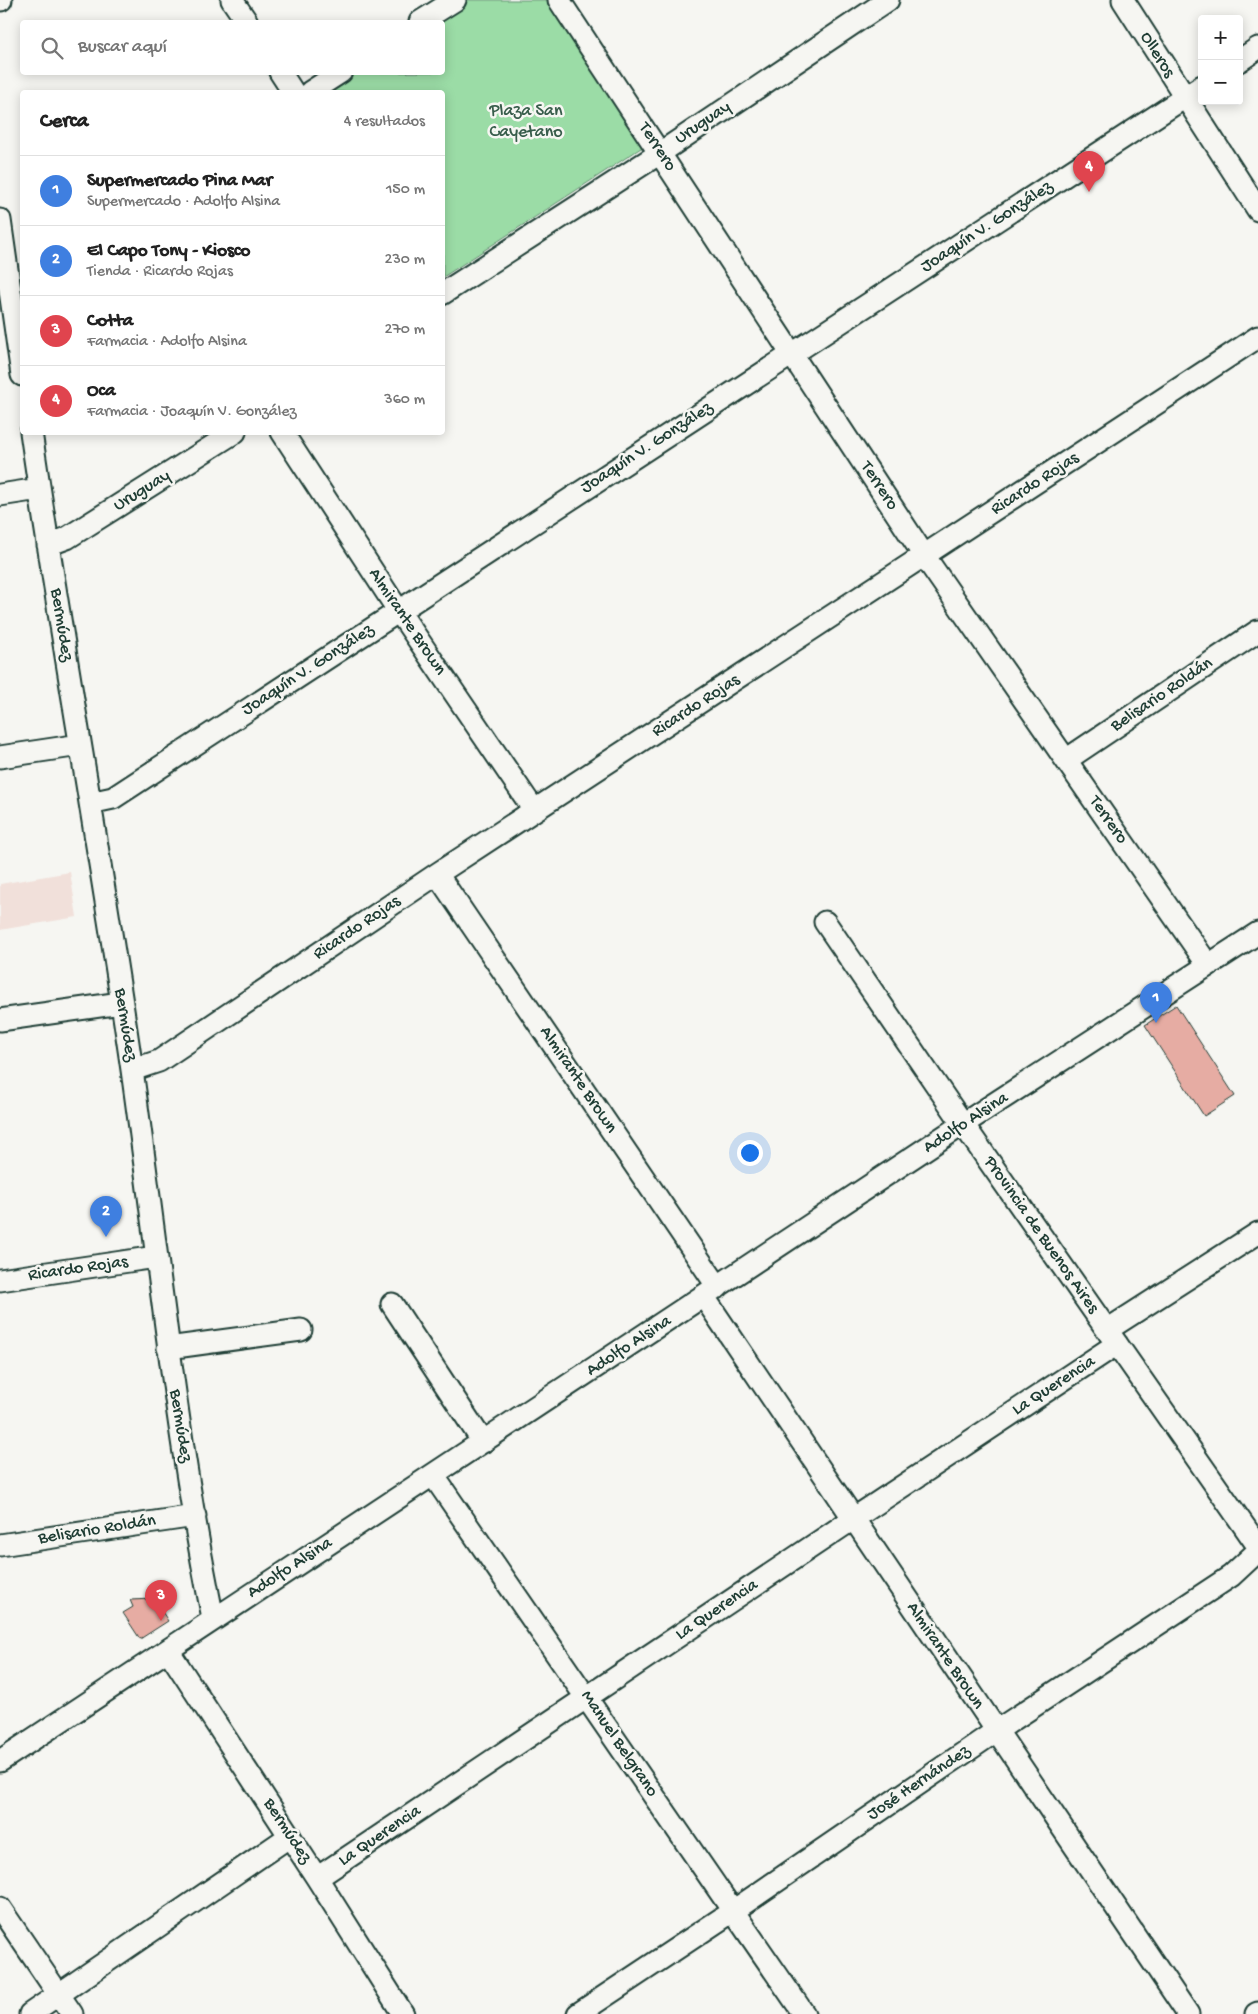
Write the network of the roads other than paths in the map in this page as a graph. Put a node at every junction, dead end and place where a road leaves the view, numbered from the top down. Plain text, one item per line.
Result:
1 (232, 0) edge
2 (455, 0) edge
3 (559, 0) edge
4 (888, 0) edge
5 (1123, 0) edge
6 (246, 20) edge
7 (423, 20) edge
8 (1258, 48) edge
9 (1240, 60) edge
10 (282, 75) edge
11 (336, 75) edge
12 (292, 90) edge
13 (313, 90) edge
14 (1193, 92) edge
15 (660, 152) junction
16 (1258, 210) edge
17 (0, 220) edge
18 (16, 284) edge
19 (445, 292) edge
20 (1258, 337) edge
21 (20, 345) edge
22 (793, 354) junction
23 (31, 435) edge
24 (230, 435) edge
25 (284, 435) edge
26 (39, 490) junction
27 (0, 496) edge
28 (48, 545) junction
29 (925, 557) junction
30 (398, 610) junction
31 (1258, 631) edge
32 (80, 745) junction
33 (0, 757) edge
34 (1066, 760) junction
35 (90, 802) junction
36 (534, 810) junction
37 (437, 874) junction
38 (825, 922) dead end
39 (1258, 933) edge
40 (1208, 965) junction
41 (122, 1003) junction
42 (0, 1020) edge
43 (132, 1070) junction
44 (963, 1124) junction
45 (1258, 1233) edge
46 (156, 1257) junction
47 (0, 1280) edge
48 (711, 1292) junction
49 (392, 1304) dead end
50 (301, 1330) dead end
51 (1112, 1337) junction
52 (168, 1348) junction
53 (483, 1442) junction
54 (433, 1475) junction
55 (194, 1516) junction
56 (852, 1518) junction
57 (0, 1545) edge
58 (1258, 1546) edge
59 (1258, 1551) edge
60 (213, 1618) junction
61 (168, 1650) junction
62 (588, 1698) junction
63 (996, 1730) junction
64 (0, 1761) edge
65 (290, 1836) junction
66 (317, 1878) junction
67 (0, 1908) edge
68 (733, 1911) junction
69 (58, 1993) junction
70 (400, 2013) edge
71 (30, 2014) edge
72 (72, 2014) edge
73 (578, 2014) edge
74 (804, 2014) edge
75 (1188, 2014) edge

1 - 6 street
2 - 7 street
3 - 15 street, Terrero
4 - 15 street, Uruguay
5 - 14 street, Olleros
8 - 9 street
10 - 12 street
11 - 13 street
14 - 16 street, Olleros
14 - 22 street, Joaquín V. González
15 - 19 street, Uruguay
15 - 22 street, Terrero
17 - 18 street
18 - 21 street
20 - 29 street, Ricardo Rojas
22 - 29 street, Terrero
22 - 30 street, Joaquín V. González
23 - 26 street, Bermúdez
24 - 28 street, Uruguay
25 - 30 street, Almirante Brown
26 - 27 street
26 - 28 street, Bermúdez
28 - 32 street, Bermúdez
29 - 34 street, Terrero
29 - 36 street, Ricardo Rojas
30 - 35 street, Joaquín V. González
30 - 36 street, Almirante Brown
31 - 34 street, Belisario Roldán
32 - 33 street
32 - 35 street, Bermúdez
34 - 40 street, Terrero
35 - 41 street, Bermúdez
36 - 37 street, Ricardo Rojas
37 - 43 street, Ricardo Rojas
37 - 48 street, Almirante Brown
38 - 44 street, Provincia de Buenos Aires
39 - 40 street, Adolfo Alsina
40 - 44 street, Adolfo Alsina
41 - 42 street
41 - 43 street, Bermúdez
43 - 46 street, Bermúdez
44 - 48 street, Adolfo Alsina
44 - 51 street, Provincia de Buenos Aires
45 - 51 street, La Querencia
46 - 47 street, Ricardo Rojas
46 - 52 street, Bermúdez
48 - 53 street, Adolfo Alsina
48 - 56 street, Almirante Brown
49 - 53 street
50 - 52 street
51 - 56 street, La Querencia
51 - 58 street, Provincia de Buenos Aires
52 - 55 street, Bermúdez
53 - 54 street, Adolfo Alsina
54 - 60 street, Adolfo Alsina
54 - 62 street, Manuel Belgrano
55 - 57 street, Belisario Roldán
55 - 60 street, Bermúdez
56 - 62 street, La Querencia
56 - 63 street, Almirante Brown
59 - 63 street, José Hernández
60 - 61 street, Adolfo Alsina
61 - 64 street, Adolfo Alsina
61 - 65 street, Bermúdez
62 - 66 street, La Querencia
62 - 68 street, Manuel Belgrano
63 - 68 street, José Hernández
63 - 75 street, Almirante Brown
65 - 66 street, Bermúdez
65 - 69 street
66 - 70 street, Bermúdez
67 - 69 street
68 - 73 street, José Hernández
68 - 74 street, Manuel Belgrano
69 - 71 street
69 - 72 street

